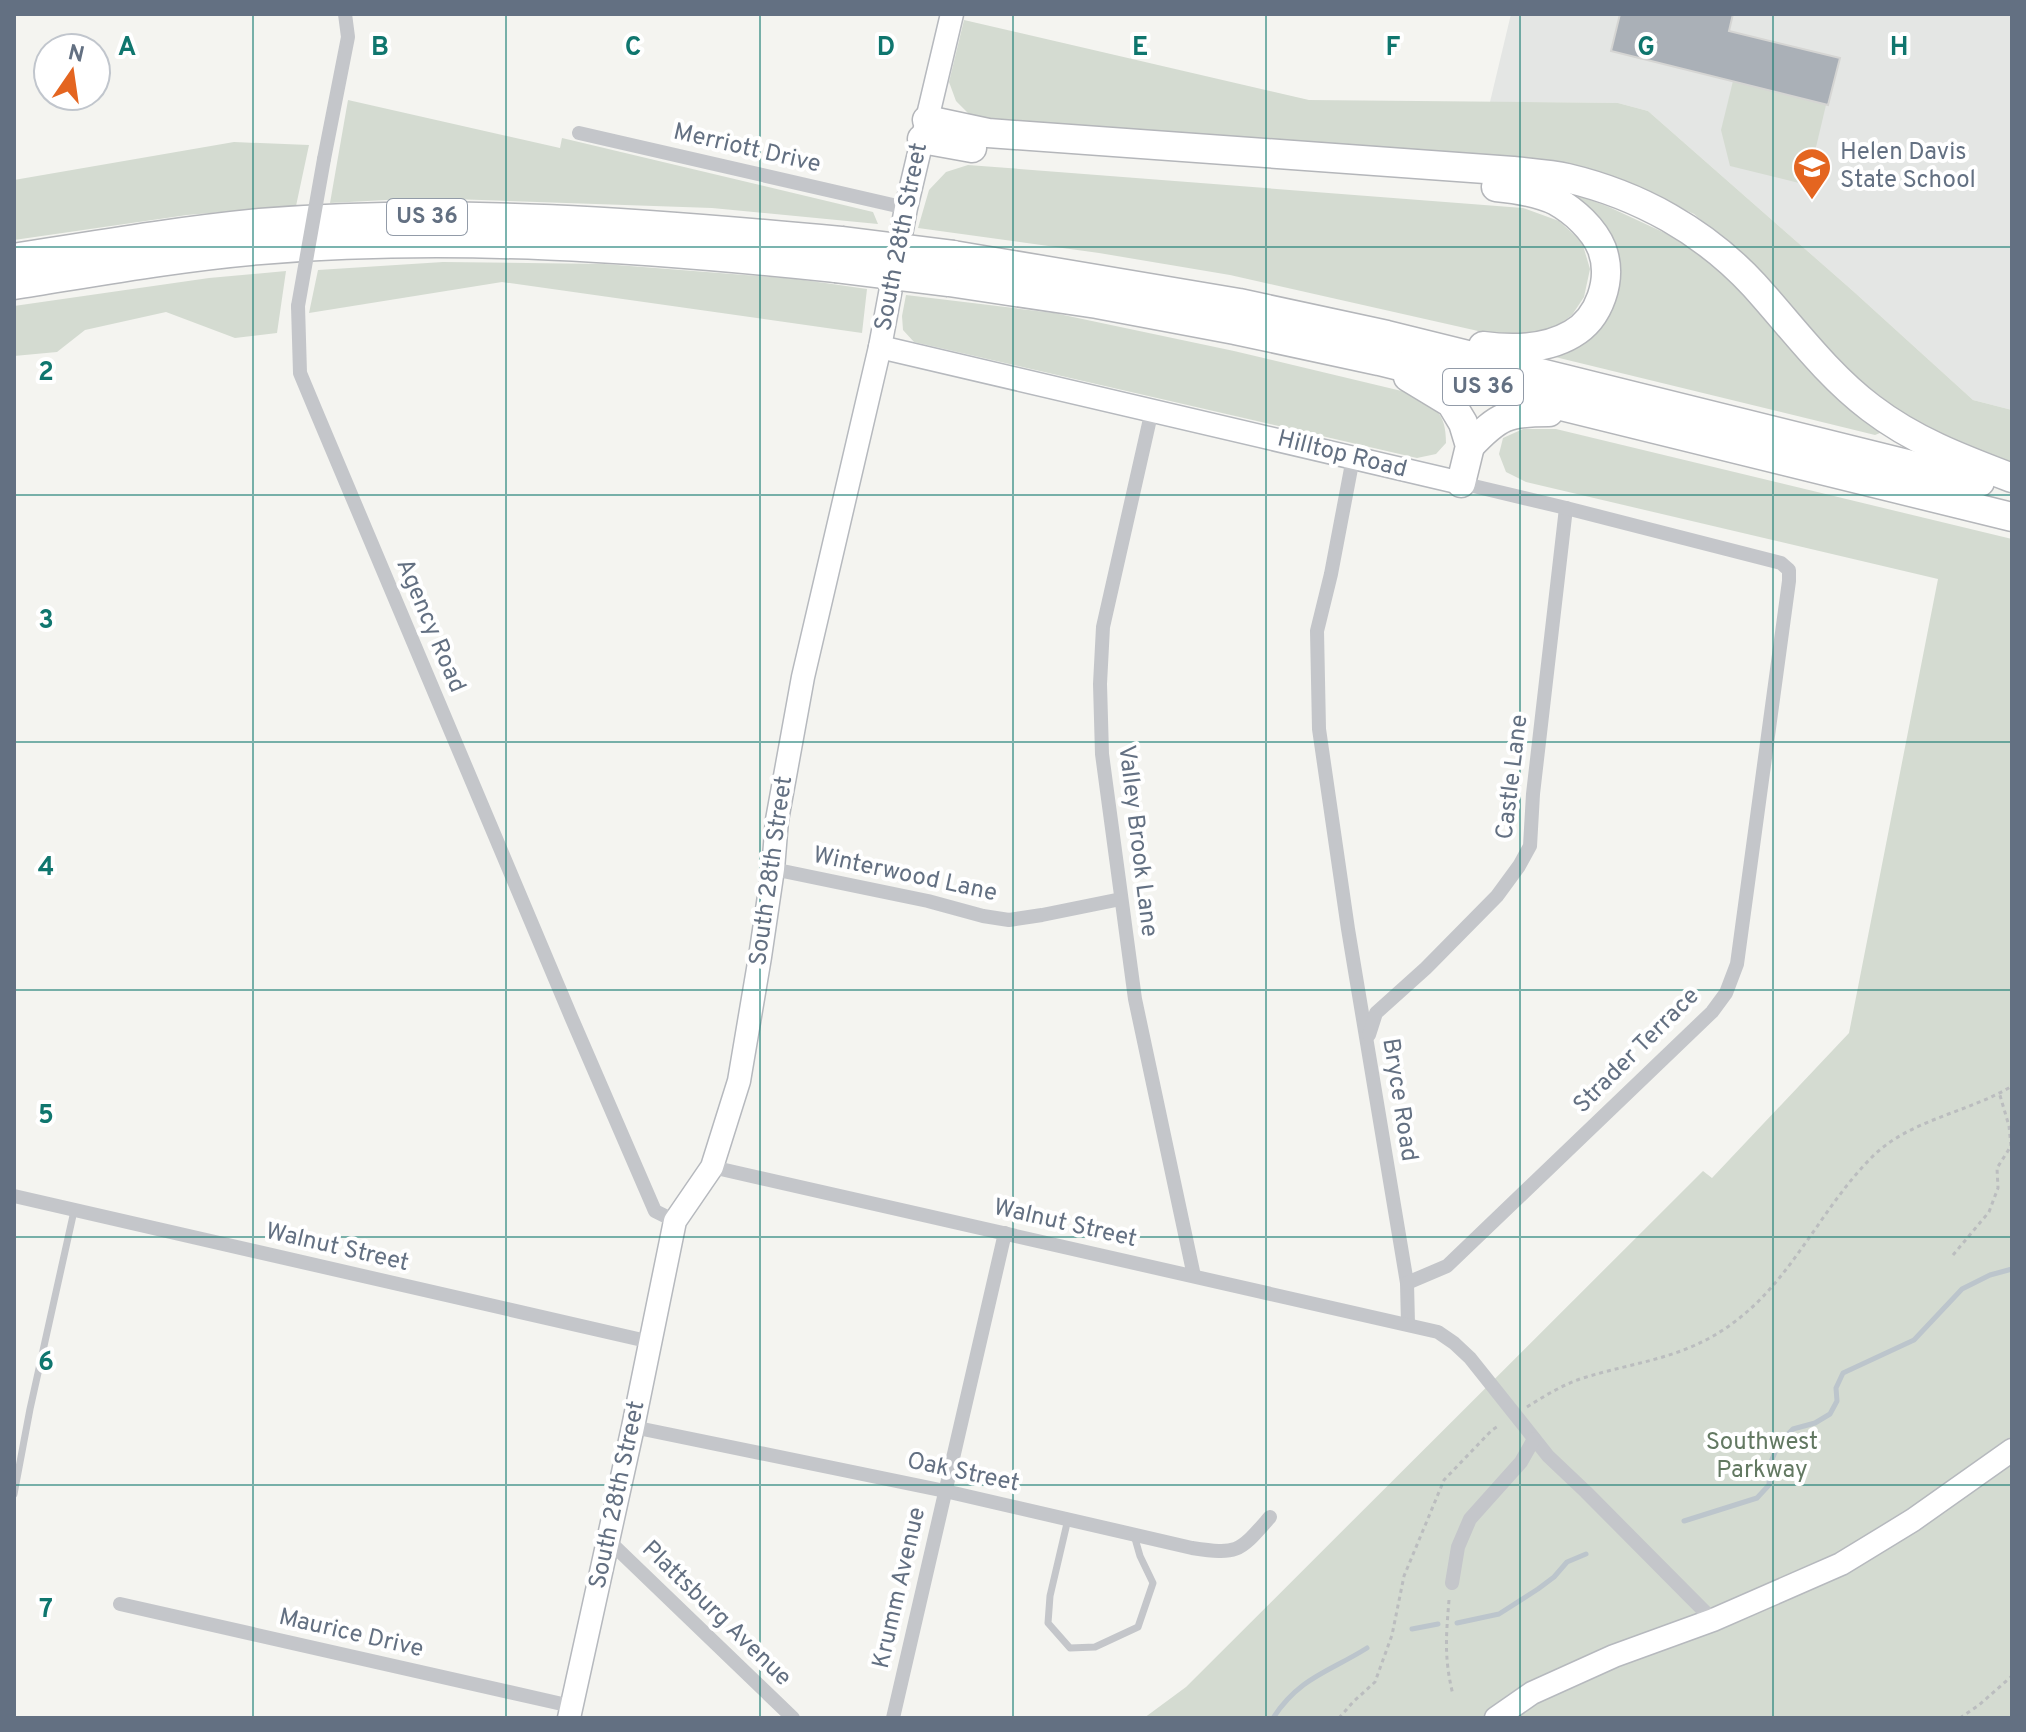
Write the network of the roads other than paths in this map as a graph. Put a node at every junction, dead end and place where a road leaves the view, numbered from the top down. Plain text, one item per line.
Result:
1 (330, 14) edge
2 (952, 14) edge
3 (345, 16) edge
4 (924, 130) junction
5 (579, 133) dead end
6 (906, 208) junction
7 (838, 255) junction
8 (14, 258) edge
9 (14, 285) edge
10 (880, 347) junction
11 (1383, 348) junction
12 (1152, 410) junction
13 (1590, 413) junction
14 (1470, 446) junction
15 (1353, 458) junction
16 (2012, 478) edge
17 (1461, 483) junction
18 (2012, 489) edge
19 (1566, 508) junction
20 (2012, 517) edge
21 (1789, 581) joint
22 (773, 869) junction
23 (1121, 899) junction
24 (1367, 1040) junction
25 (712, 1167) junction
26 (14, 1196) edge
27 (74, 1211) junction
28 (675, 1221) junction
29 (1005, 1233) junction
30 (1194, 1276) junction
31 (1407, 1283) junction
32 (1408, 1324) junction
33 (651, 1342) junction
34 (633, 1427) junction
35 (1534, 1439) junction
36 (2012, 1450) edge
37 (945, 1491) junction
38 (14, 1494) edge
39 (1270, 1517) dead end
40 (1068, 1519) junction
41 (1134, 1535) junction
42 (609, 1541) junction
43 (1452, 1583) road end
44 (120, 1604) dead end
45 (1713, 1620) junction
46 (570, 1712) edge
47 (793, 1718) edge
48 (893, 1718) edge
49 (1496, 1718) edge

1 - 3 street
2 - 4 street, South 28th Street
3 - 28 street, Agency Road, bridge
4 - 6 street, South 28th Street
4 - 11 highway
4 - 16 highway
5 - 6 street, Merriott Drive
6 - 10 street, South 28th Street
7 - 8 highway, US 36
7 - 9 highway, US 36
7 - 11 highway, US 36, bridge
10 - 12 street, Hilltop Road
10 - 22 street, South 28th Street
11 - 13 highway, US 36
11 - 14 highway
11 - 18 highway, US 36
12 - 15 street, Hilltop Road
12 - 23 street, Valley Brook Lane
13 - 14 highway
13 - 20 highway, US 36
14 - 17 highway
15 - 17 street, Hilltop Road
15 - 24 street, Bryce Road
17 - 19 street, Hilltop Road
19 - 21 street, Hilltop Road
19 - 24 street, Castle Lane
21 - 31 street, Strader Terrace
22 - 23 street, Winterwood Lane
22 - 25 street, South 28th Street
23 - 30 street, Valley Brook Lane
24 - 31 street, Bryce Road
25 - 28 street, South 28th Street
25 - 29 street, Walnut Street
26 - 27 street, Walnut Street
27 - 33 street, Walnut Street
27 - 38 lane
28 - 33 street, South 28th Street
29 - 30 street, Walnut Street
29 - 37 street, Krumm Avenue
30 - 32 street, Walnut Street
31 - 32 street, Bryce Road
32 - 35 street
33 - 34 street, South 28th Street
34 - 37 street, Oak Street
34 - 42 street, South 28th Street
35 - 43 street
35 - 45 street
36 - 45 street
37 - 40 street, Oak Street
37 - 48 street, Krumm Avenue
39 - 41 street, Oak Street
40 - 41 street, Oak Street
40 - 41 lane
42 - 46 street, South 28th Street
42 - 47 street, Plattsburg Avenue
44 - 46 street, Maurice Drive
45 - 49 street

